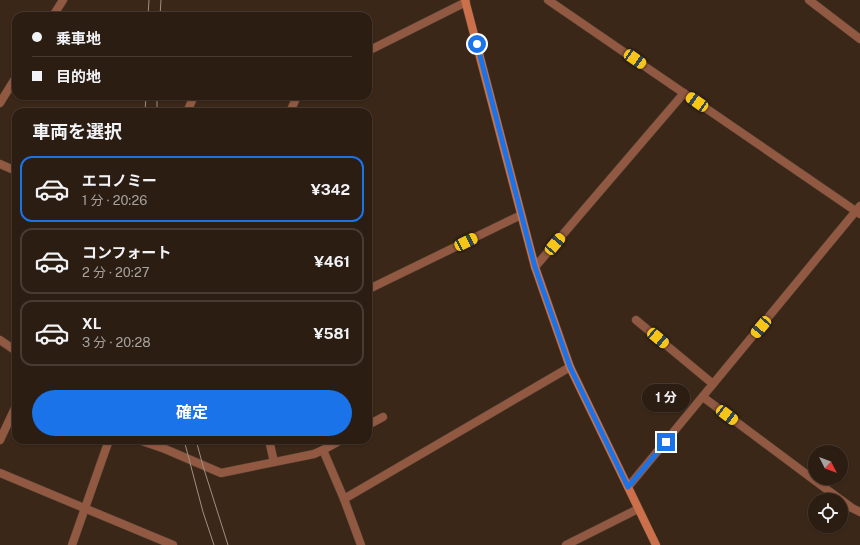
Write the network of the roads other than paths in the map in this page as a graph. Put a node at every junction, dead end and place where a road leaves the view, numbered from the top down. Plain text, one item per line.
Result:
1 (63, 0) edge
2 (548, 0) edge
3 (809, 0) edge
4 (466, 1) edge
5 (56, 12) edge
6 (860, 39) edge
7 (372, 49) edge
8 (12, 84) edge
9 (684, 93) junction
10 (0, 103) edge
11 (0, 164) edge
12 (12, 169) edge
13 (859, 211) edge
14 (521, 215) junction
15 (535, 267) junction
16 (372, 288) edge
17 (636, 320) dead end
18 (0, 340) edge
19 (12, 348) edge
20 (570, 367) junction
21 (713, 384) junction
22 (703, 397) junction
23 (12, 414) edge
24 (383, 417) dead end
25 (372, 423) edge
26 (0, 440) edge
27 (108, 444) edge
28 (151, 444) edge
29 (270, 444) edge
30 (334, 444) edge
31 (323, 450) junction
32 (274, 462) junction
33 (0, 473) edge
34 (628, 487) junction
35 (832, 493) edge
36 (344, 499) junction
37 (848, 504) edge
38 (85, 509) junction
39 (638, 509) junction
40 (860, 512) edge
41 (72, 545) edge
42 (173, 545) edge
43 (361, 545) edge
44 (566, 545) edge
45 (656, 545) edge

1 - 5 street
2 - 9 street
3 - 6 street
4 - 7 street
4 - 14 street
8 - 10 street
9 - 13 street
9 - 15 street
11 - 12 street
13 - 21 street
14 - 15 street
14 - 16 street
15 - 20 street
17 - 21 street
18 - 19 street
20 - 34 street
20 - 36 street
21 - 22 street
22 - 34 street
22 - 35 street
23 - 26 street
24 - 25 street
27 - 38 street
28 - 32 street
29 - 32 street
30 - 31 street
31 - 32 street
31 - 36 street
33 - 38 street
34 - 39 street
36 - 43 street
37 - 40 street
38 - 41 street
38 - 42 street
39 - 44 street
39 - 45 street

